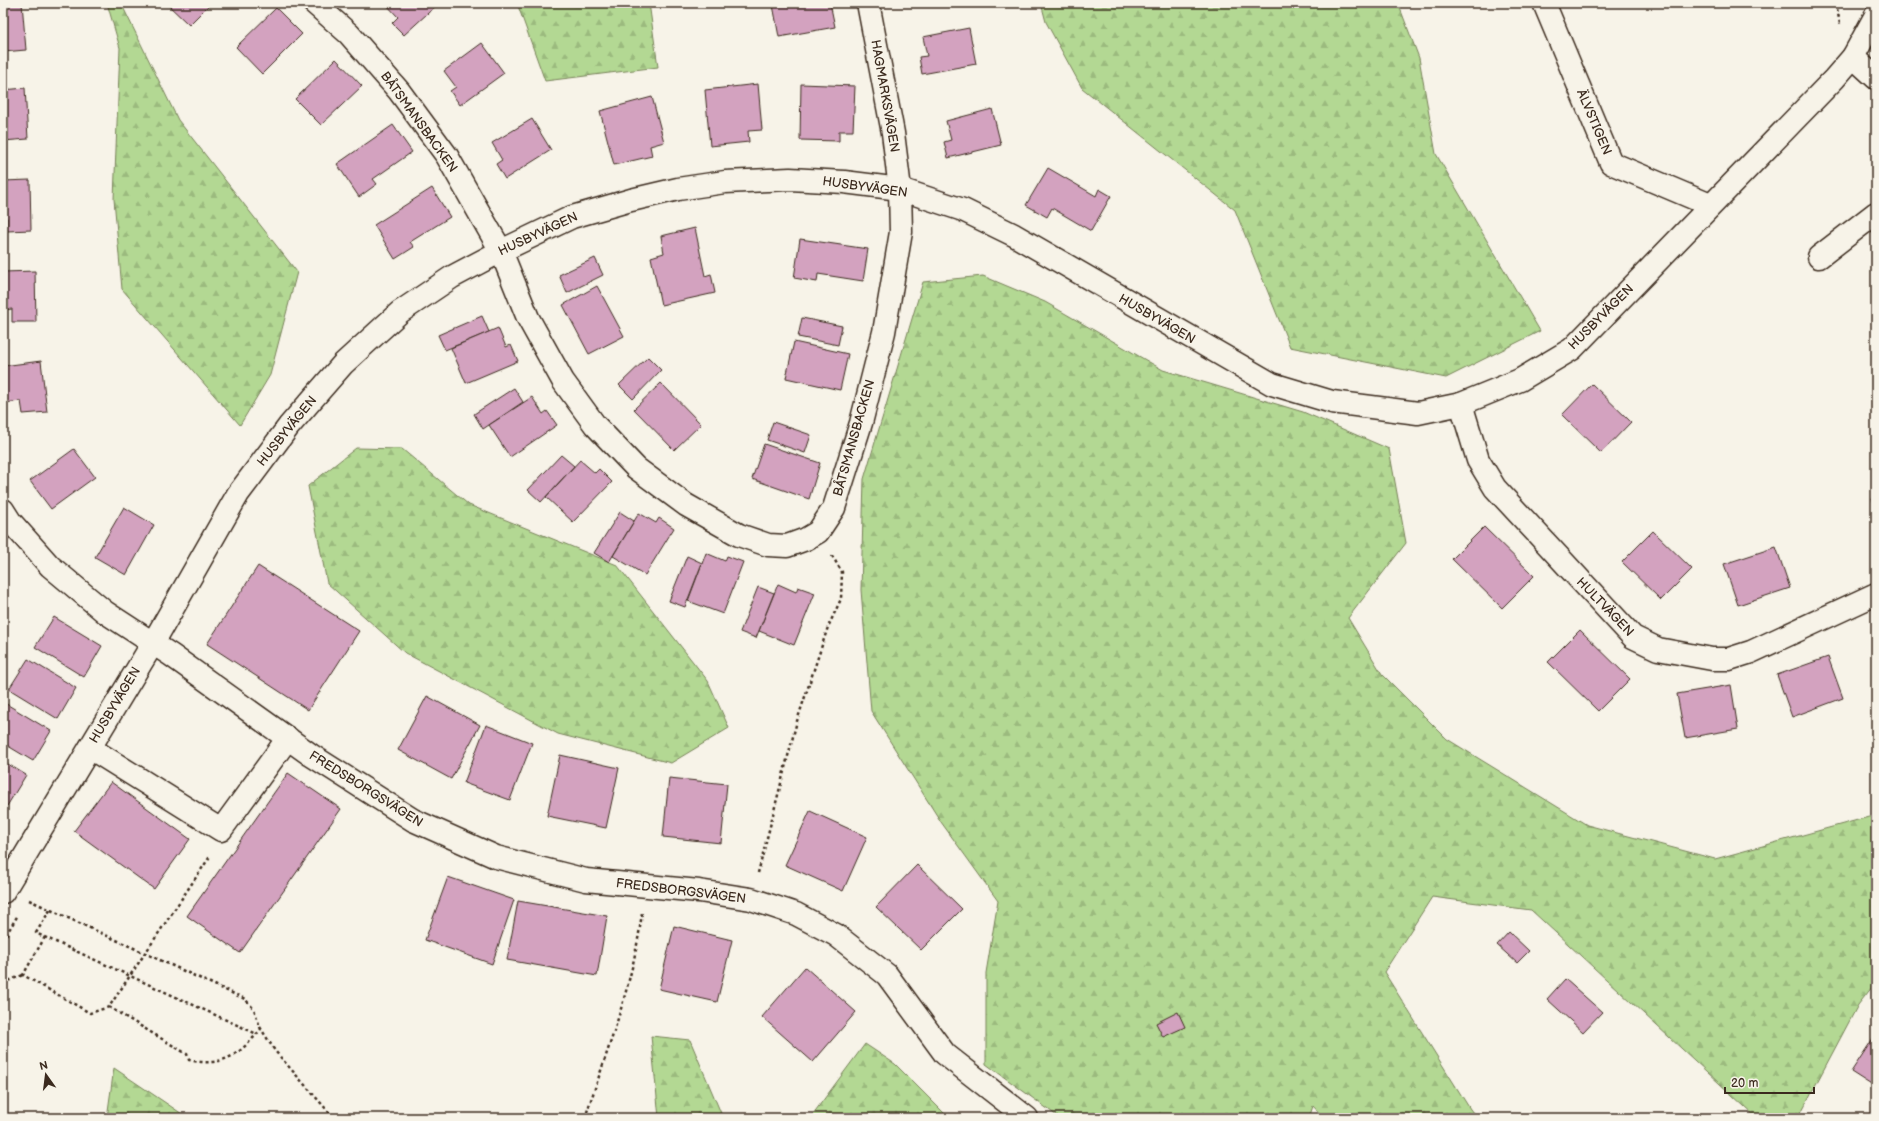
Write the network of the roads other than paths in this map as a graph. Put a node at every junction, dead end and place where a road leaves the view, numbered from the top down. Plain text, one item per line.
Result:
1 (314, 3) edge
2 (868, 3) edge
3 (1544, 3) edge
4 (1876, 15) edge
5 (1853, 57) junction
6 (1876, 78) edge
7 (900, 189) junction
8 (1710, 205) junction
9 (1876, 213) edge
10 (501, 251) junction
11 (1819, 256) dead end
12 (1461, 404) junction
13 (3, 510) edge
14 (1876, 594) edge
15 (153, 643) junction
16 (288, 738) junction
17 (90, 748) junction
18 (3, 892) edge
19 (1027, 1118) edge

1 - 10 street, BÅTSMANSBACKEN
2 - 7 street, HAGMARKSVÄGEN
3 - 8 street, ÄLVSTIGEN
4 - 5 street, HUSBYVÄGEN
5 - 6 street
5 - 8 street, HUSBYVÄGEN
7 - 10 street, HUSBYVÄGEN
7 - 10 street, BÅTSMANSBACKEN
7 - 12 street, HUSBYVÄGEN
8 - 12 street, HUSBYVÄGEN
9 - 11 street
10 - 15 street, HUSBYVÄGEN
12 - 14 street, HULTVÄGEN
13 - 15 street, FREDSBORGSVÄGEN
15 - 16 street, FREDSBORGSVÄGEN
15 - 17 street, HUSBYVÄGEN
16 - 17 street
16 - 19 street, FREDSBORGSVÄGEN
17 - 18 street, HUSBYVÄGEN

